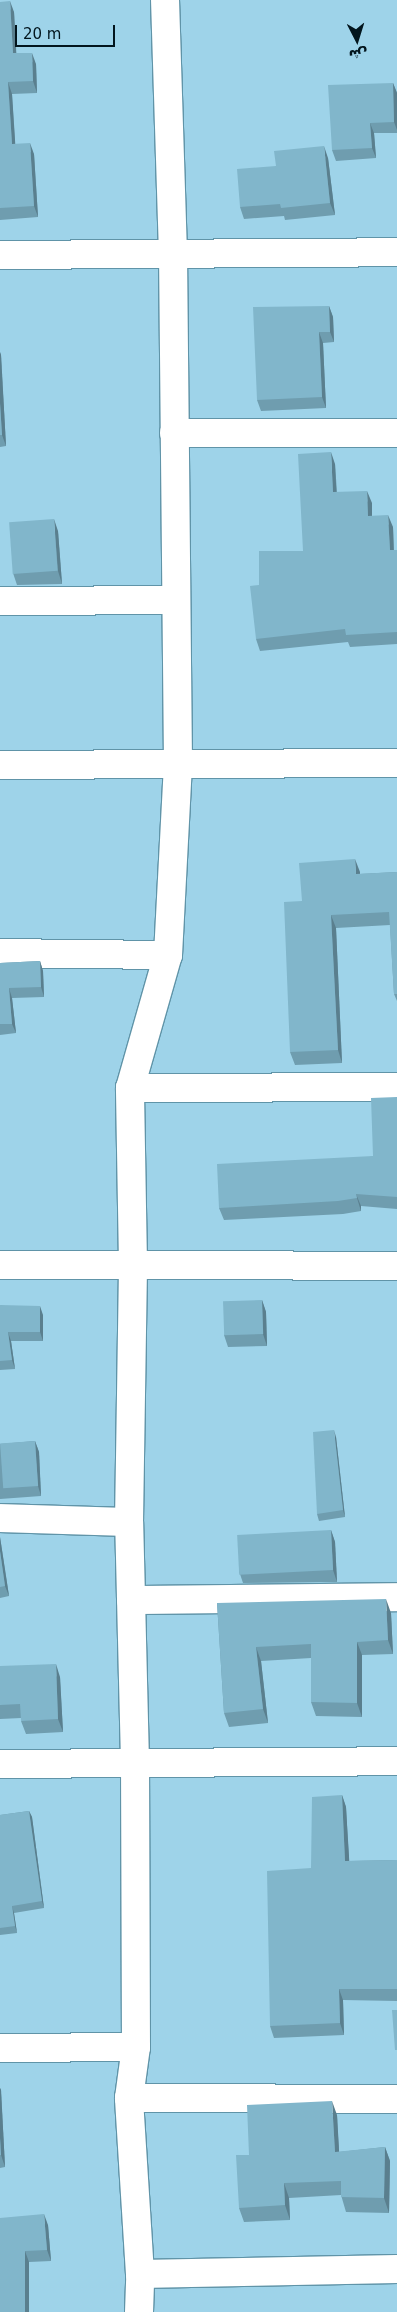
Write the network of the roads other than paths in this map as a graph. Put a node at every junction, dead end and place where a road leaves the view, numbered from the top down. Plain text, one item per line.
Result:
1 (165, 0) edge
2 (397, 252) edge
3 (173, 254) junction
4 (0, 256) edge
5 (174, 433) junction
6 (397, 433) edge
7 (176, 600) junction
8 (0, 601) edge
9 (178, 763) junction
10 (397, 763) edge
11 (0, 765) edge
12 (0, 953) edge
13 (168, 955) junction
14 (397, 1087) edge
15 (130, 1088) junction
16 (132, 1264) junction
17 (0, 1266) edge
18 (397, 1266) edge
19 (0, 1518) edge
20 (129, 1522) junction
21 (397, 1597) edge
22 (131, 1600) junction
23 (397, 1761) edge
24 (135, 1762) junction
25 (0, 1764) edge
26 (136, 2047) junction
27 (0, 2048) edge
28 (129, 2098) junction
29 (397, 2099) edge
30 (397, 2269) edge
31 (140, 2274) junction
32 (140, 2312) edge

1 - 3 street
2 - 3 street
3 - 4 street
3 - 5 street
5 - 6 street
5 - 7 street
7 - 8 street
7 - 9 street
9 - 10 street
9 - 11 street
9 - 13 street
12 - 13 street
13 - 15 street
14 - 15 street
15 - 16 street
16 - 17 street
16 - 18 street
16 - 20 street
19 - 20 street
20 - 22 street
21 - 22 street
22 - 24 street
23 - 24 street
24 - 25 street
24 - 26 street
26 - 27 street
26 - 28 street
28 - 29 street
28 - 31 street
30 - 31 street
31 - 32 street

